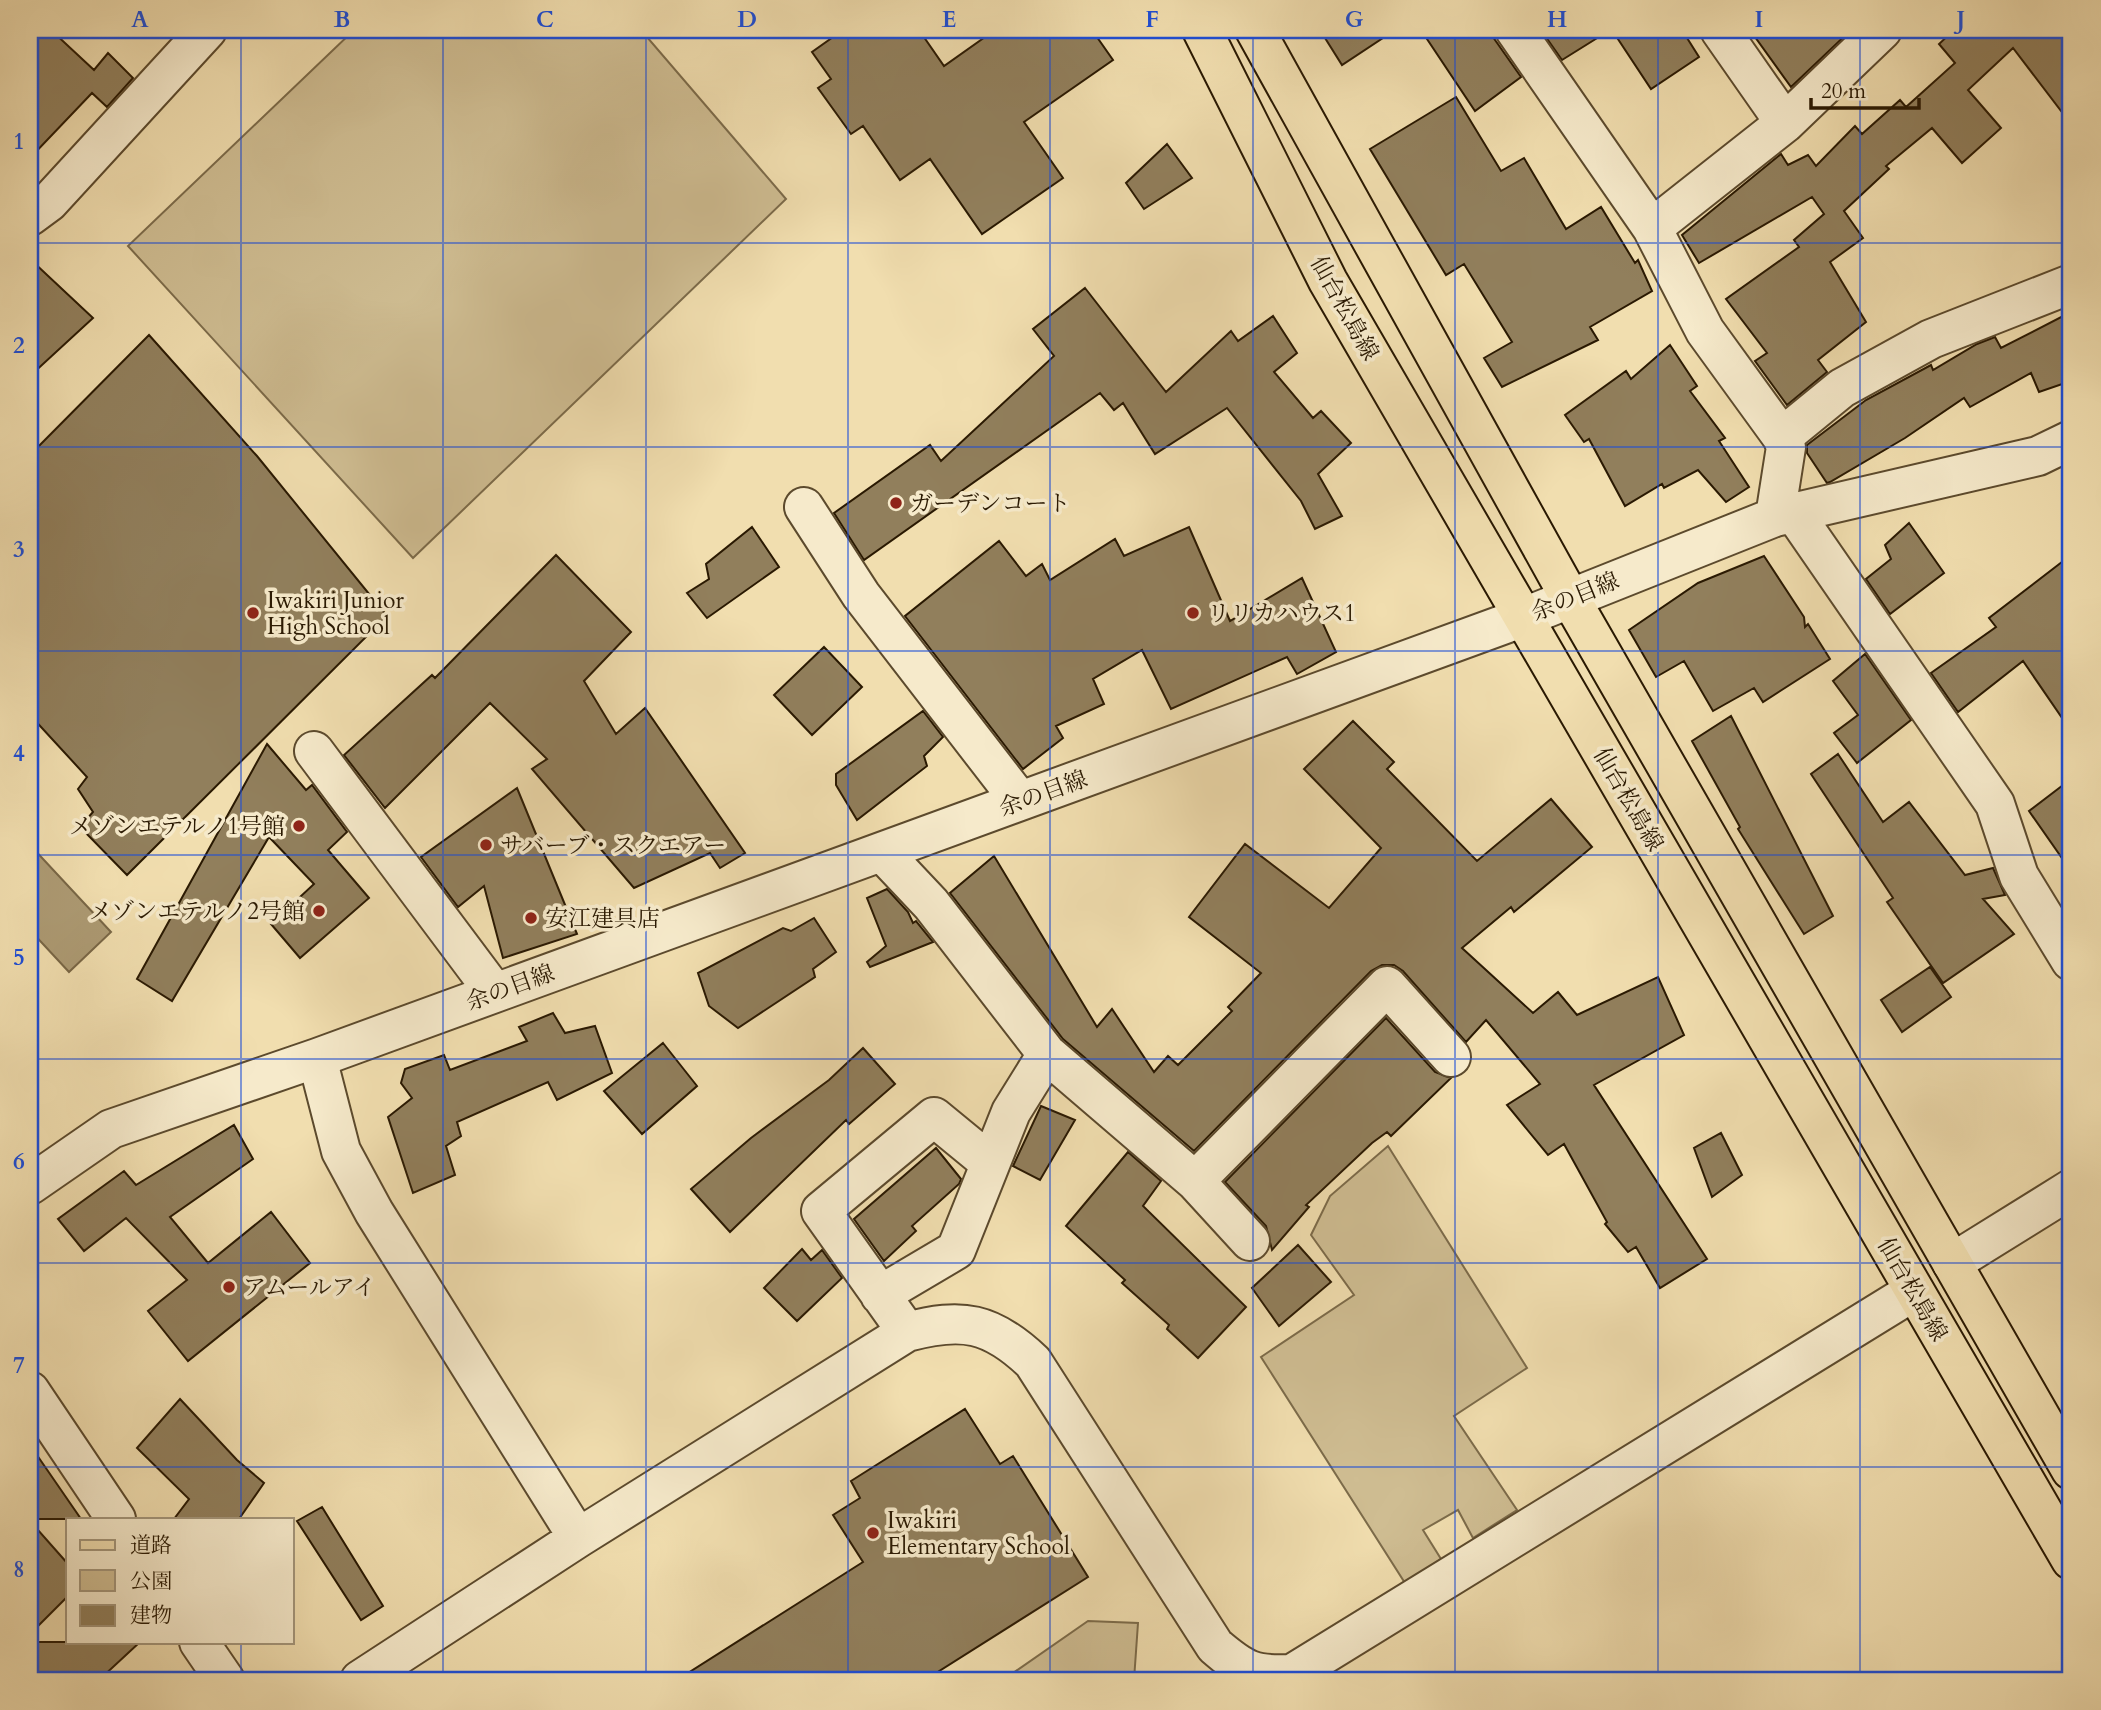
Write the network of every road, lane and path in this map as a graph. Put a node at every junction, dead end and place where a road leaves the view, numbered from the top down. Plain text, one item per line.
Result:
1 (207, 30) edge
2 (1202, 30) edge
3 (1255, 30) edge
4 (1515, 30) edge
5 (1720, 30) edge
6 (1882, 30) edge
7 (1785, 123) junction
8 (36, 201) edge
9 (1651, 228) junction
10 (2071, 284) edge
11 (1782, 437) junction
12 (2071, 440) edge
13 (804, 507) dead end
14 (1785, 515) junction
15 (1570, 598) junction
16 (1524, 617) junction
17 (314, 751) dead end
18 (1020, 801) junction
19 (881, 852) junction
20 (2071, 961) edge
21 (495, 993) junction
22 (1047, 1054) junction
23 (1451, 1057) dead end
24 (317, 1058) junction
25 (990, 1163) junction
26 (1195, 1181) junction
27 (30, 1185) edge
28 (2071, 1189) edge
29 (1250, 1241) dead end
30 (1952, 1263) junction
31 (1914, 1291) junction
32 (880, 1295) junction
33 (907, 1332) junction
34 (30, 1391) edge
35 (2071, 1470) edge
36 (116, 1518) edge
37 (578, 1538) junction
38 (2071, 1560) edge
39 (200, 1644) edge
40 (225, 1680) edge
41 (360, 1680) edge

1 - 8 street
2 - 16 main road, 仙台松島線
3 - 15 main road, 仙台松島線
4 - 9 street
5 - 7 street
6 - 7 street
7 - 9 street
9 - 11 street
10 - 11 street
11 - 14 street
12 - 14 street, 余の目線
13 - 18 street
14 - 15 street, 余の目線
14 - 20 street
15 - 16 street, 余の目線
15 - 30 main road, 仙台松島線
16 - 18 street, 余の目線
16 - 31 main road, 仙台松島線
17 - 21 street
18 - 19 street, 余の目線
19 - 21 street, 余の目線
19 - 22 street
21 - 24 street, 余の目線
22 - 25 street
22 - 26 street
23 - 26 street
24 - 27 street, 余の目線
24 - 37 street
25 - 32 street
25 - 32 street
26 - 29 street
28 - 30 street
30 - 35 main road, 仙台松島線
31 - 33 street
31 - 38 main road, 仙台松島線
32 - 33 street
33 - 37 street
34 - 36 street
37 - 41 street
39 - 40 street

